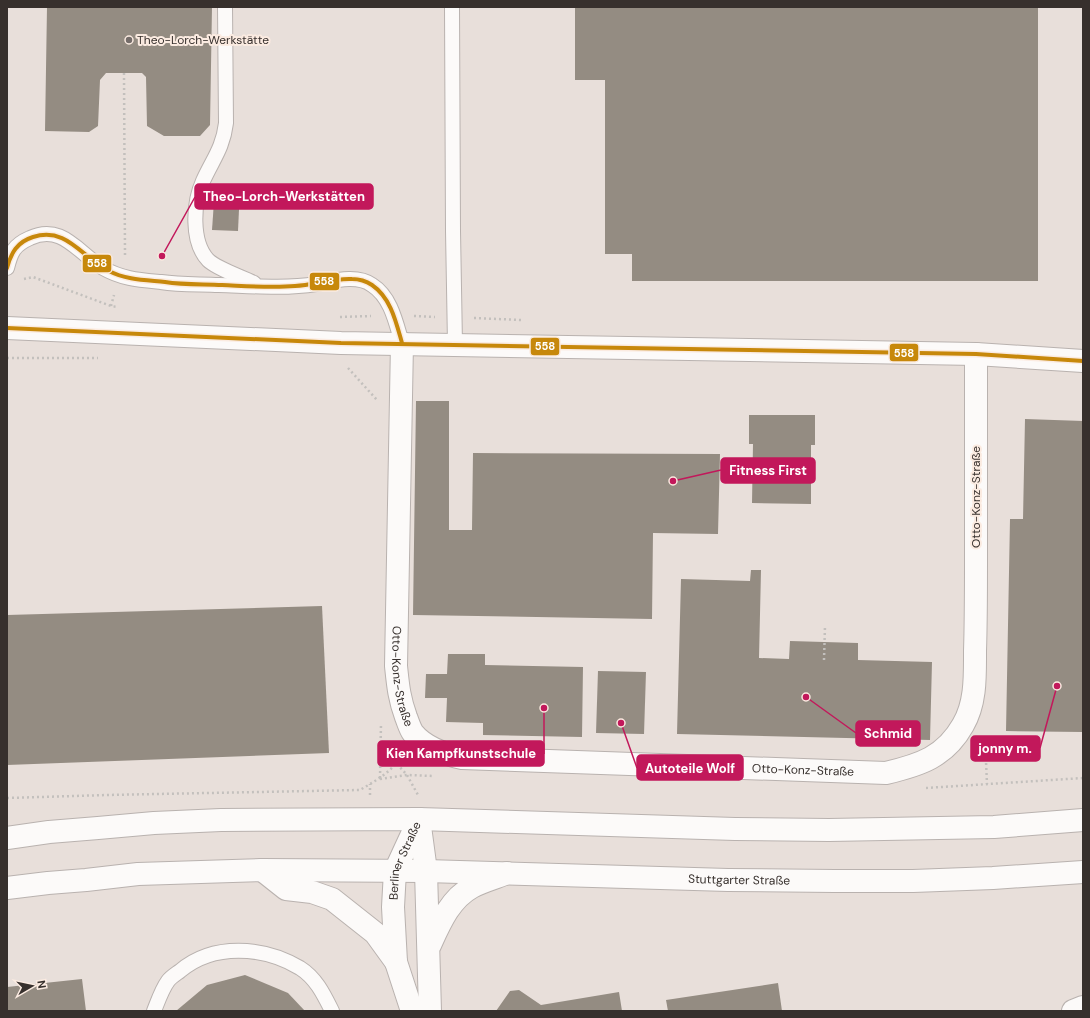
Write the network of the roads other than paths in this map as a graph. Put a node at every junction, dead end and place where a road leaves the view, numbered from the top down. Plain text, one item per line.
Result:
1 (226, 7) edge
2 (452, 7) edge
3 (7, 268) edge
4 (262, 286) junction
5 (7, 328) edge
6 (402, 343) junction
7 (455, 344) junction
8 (976, 354) junction
9 (1083, 361) edge
10 (419, 819) junction
11 (1083, 820) edge
12 (7, 838) edge
13 (262, 870) junction
14 (395, 871) junction
15 (426, 871) junction
16 (1083, 872) edge
17 (507, 874) junction
18 (7, 888) edge
19 (428, 949) junction
20 (396, 962) junction
21 (1083, 1007) edge
22 (154, 1011) edge
23 (332, 1011) edge
24 (412, 1011) edge
25 (430, 1011) edge
26 (1073, 1011) edge

1 - 4 lane
2 - 7 lane
3 - 4 lane
4 - 6 lane
5 - 6 street
6 - 7 street
6 - 8 street, Otto-Konz-Straße
7 - 8 street
8 - 9 street
10 - 11 street
10 - 12 street
10 - 14 street, Berliner Straße
10 - 15 street, Berliner Straße
13 - 14 street, Stuttgarter Straße
13 - 18 street, Stuttgarter Straße
13 - 20 street, Berliner Straße
14 - 15 street, Stuttgarter Straße
14 - 20 street, Berliner Straße
15 - 17 street, Stuttgarter Straße
15 - 19 street, Berliner Straße
16 - 17 street, Stuttgarter Straße
17 - 19 street, Berliner Straße
19 - 25 street, Berliner Straße
20 - 24 street, Berliner Straße
21 - 26 street
22 - 23 lane

